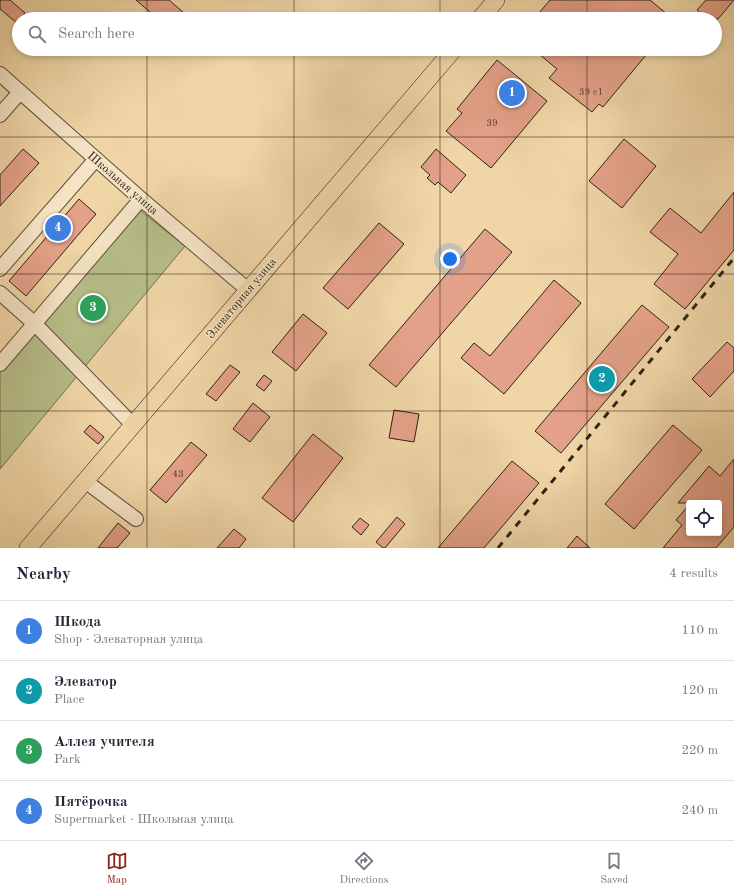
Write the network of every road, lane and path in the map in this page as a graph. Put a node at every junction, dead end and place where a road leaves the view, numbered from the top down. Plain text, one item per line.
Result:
1 (496, 0) edge
2 (486, 12) edge
3 (448, 56) edge
4 (0, 74) edge
5 (20, 92) junction
6 (0, 115) edge
7 (96, 159) junction
8 (141, 199) junction
9 (0, 269) edge
10 (248, 290) junction
11 (0, 293) edge
12 (35, 324) junction
13 (0, 364) edge
14 (133, 425) junction
15 (85, 481) junction
16 (136, 520) dead end
17 (28, 548) edge

1 - 2 main road
3 - 10 main road, Элеваторная улица
4 - 5 street, Школьная улица
5 - 6 street
5 - 7 street, Школьная улица
7 - 8 street, Школьная улица
7 - 9 street
8 - 10 street, Школьная улица
8 - 12 street
10 - 14 main road, Элеваторная улица
11 - 12 street
12 - 13 street
12 - 14 street
14 - 15 main road, Элеваторная улица
15 - 16 street
15 - 17 main road, Элеваторная улица

